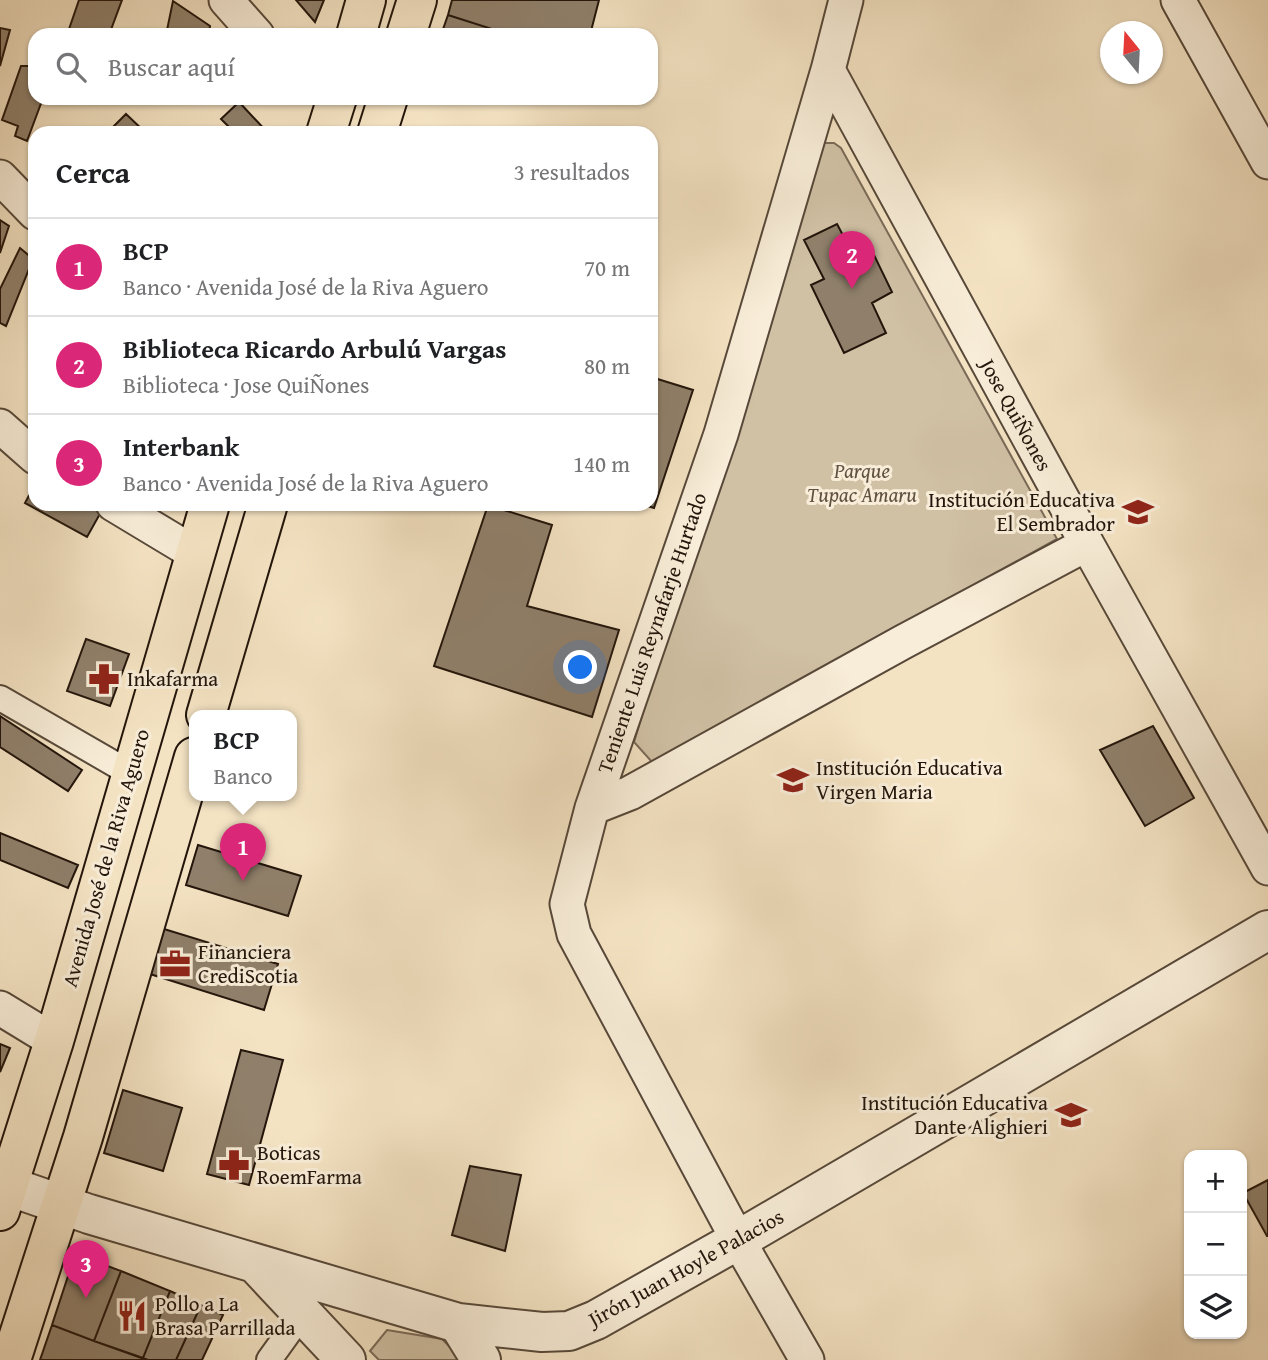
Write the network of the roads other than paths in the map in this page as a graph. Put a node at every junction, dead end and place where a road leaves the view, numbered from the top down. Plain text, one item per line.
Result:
1 (226, 0) edge
2 (366, 0) edge
3 (416, 0) edge
4 (846, 0) edge
5 (1178, 0) edge
6 (251, 28) edge
7 (358, 28) edge
8 (408, 28) edge
9 (828, 70) junction
10 (386, 105) edge
11 (379, 126) edge
12 (1268, 162) edge
13 (0, 177) edge
14 (28, 206) edge
15 (0, 426) edge
16 (28, 451) edge
17 (125, 511) edge
18 (208, 511) edge
19 (266, 511) edge
20 (1087, 544) junction
21 (196, 554) junction
22 (0, 698) edge
23 (207, 710) edge
24 (130, 773) junction
25 (189, 774) edge
26 (592, 808) junction
27 (1268, 868) edge
28 (1268, 930) edge
29 (0, 1008) edge
30 (54, 1041) junction
31 (4, 1199) edge
32 (62, 1205) junction
33 (738, 1240) junction
34 (253, 1262) junction
35 (302, 1314) junction
36 (458, 1323) junction
37 (11, 1360) edge
38 (269, 1360) edge
39 (346, 1360) edge
40 (481, 1360) edge
41 (807, 1360) edge

1 - 6 street
2 - 7 main road
3 - 8 main road
4 - 9 street, Teniente Luis Reynafarje Hurtado
5 - 12 street
9 - 20 street, Jose QuiÑones
9 - 26 street, Teniente Luis Reynafarje Hurtado
10 - 11 main road
13 - 14 street
15 - 16 street
17 - 21 street
18 - 21 main road, Avenida José de la Riva Aguero
19 - 23 main road
20 - 26 street
20 - 27 street, Jose QuiÑones
21 - 24 main road, Avenida José de la Riva Aguero
22 - 24 street
24 - 30 main road, Avenida José de la Riva Aguero
25 - 32 main road
26 - 33 street, Teniente Luis Reynafarje Hurtado
28 - 33 street, Jirón Juan Hoyle Palacios
29 - 30 street
30 - 31 main road, Avenida José de la Riva Aguero
31 - 32 street, Jirón Juan Hoyle Palacios
32 - 34 street, Jirón Juan Hoyle Palacios
32 - 37 main road
33 - 36 street, Jirón Juan Hoyle Palacios
33 - 41 street, Teniente Luis Reynafarje Hurtado
34 - 35 street
34 - 36 street, Jirón Juan Hoyle Palacios
35 - 38 street
35 - 39 street
36 - 40 street

